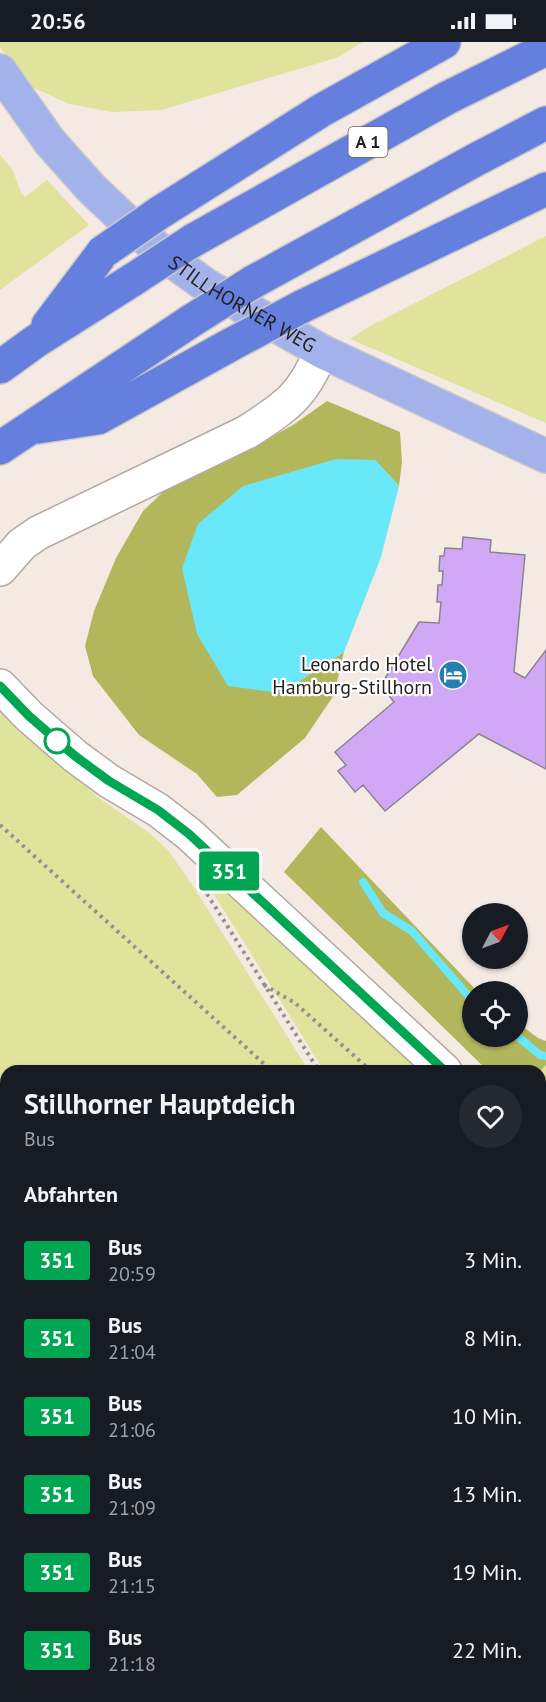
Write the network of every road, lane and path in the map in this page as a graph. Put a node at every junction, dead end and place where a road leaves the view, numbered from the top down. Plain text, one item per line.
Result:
1 (405, 42) edge
2 (444, 42) edge
3 (546, 49) edge
4 (0, 71) edge
5 (322, 110) junction
6 (546, 123) edge
7 (546, 189) edge
8 (546, 198) edge
9 (502, 209) junction
10 (36, 341) junction
11 (321, 351) junction
12 (0, 367) edge
13 (27, 429) junction
14 (0, 448) edge
15 (546, 456) edge
16 (0, 569) edge
17 (0, 686) edge
18 (0, 825) edge
19 (203, 886) dead end
20 (263, 984) junction
21 (265, 1065) edge
22 (315, 1065) edge
23 (364, 1065) edge
24 (439, 1065) edge

1 - 5 highway
2 - 5 highway
3 - 10 highway, A 1, bridge
4 - 11 main road, STILLHORNER WEG
5 - 10 highway, bridge
6 - 13 highway, bridge
7 - 9 highway
8 - 9 highway
9 - 13 highway, bridge
10 - 12 highway, A 1
11 - 15 main road, STILLHORNER WEG
11 - 16 street
13 - 14 highway
17 - 24 street
18 - 21 path
19 - 20 path
20 - 22 path
20 - 23 path

